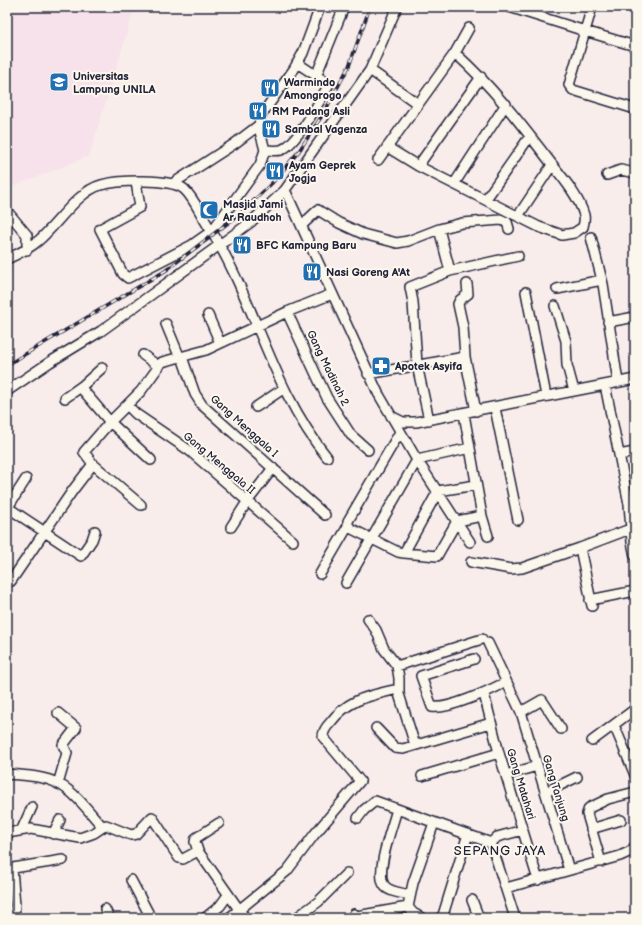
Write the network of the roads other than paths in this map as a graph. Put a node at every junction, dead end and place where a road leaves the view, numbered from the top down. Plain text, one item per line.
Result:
1 (320, 7) edge
2 (344, 7) edge
3 (397, 7) edge
4 (510, 7) edge
5 (592, 7) edge
6 (528, 10) edge
7 (469, 28) dead end
8 (584, 31) junction
9 (635, 46) edge
10 (455, 53) junction
11 (297, 63) junction
12 (370, 70) junction
13 (316, 76) junction
14 (481, 77) junction
15 (418, 104) junction
16 (506, 104) junction
17 (635, 109) edge
18 (259, 125) junction
19 (530, 136) junction
20 (387, 147) junction
21 (265, 150) junction
22 (378, 160) dead end
23 (552, 165) junction
24 (418, 166) junction
25 (635, 173) edge
26 (607, 175) dead end
27 (136, 182) junction
28 (172, 184) junction
29 (454, 184) junction
30 (284, 190) junction
31 (486, 199) junction
32 (7, 211) edge
33 (518, 216) junction
34 (302, 225) junction
35 (440, 229) junction
36 (509, 229) dead end
37 (212, 231) junction
38 (591, 237) dead end
39 (220, 245) junction
40 (27, 250) junction
41 (518, 256) dead end
42 (7, 259) edge
43 (450, 271) junction
44 (602, 280) junction
45 (467, 284) dead end
46 (557, 289) dead end
47 (526, 292) dead end
48 (332, 294) junction
49 (555, 306) dead end
50 (287, 312) junction
51 (208, 315) dead end
52 (635, 317) edge
53 (608, 322) junction
54 (166, 324) dead end
55 (257, 326) junction
56 (220, 343) junction
57 (143, 355) dead end
58 (465, 357) junction
59 (181, 358) junction
60 (417, 365) junction
61 (158, 366) junction
62 (102, 368) dead end
63 (368, 374) junction
64 (635, 379) edge
65 (618, 382) junction
66 (605, 385) junction
67 (82, 386) junction
68 (283, 389) junction
69 (7, 391) edge
70 (574, 391) junction
71 (546, 396) junction
72 (66, 398) dead end
73 (127, 405) junction
74 (256, 407) dead end
75 (495, 408) junction
76 (476, 411) junction
77 (464, 414) junction
78 (390, 416) junction
79 (429, 420) junction
80 (110, 422) junction
81 (400, 432) junction
82 (470, 448) junction
83 (368, 450) dead end
84 (635, 452) edge
85 (619, 455) junction
86 (327, 457) dead end
87 (151, 460) dead end
88 (417, 460) junction
89 (93, 464) junction
90 (273, 468) junction
91 (26, 479) dead end
92 (476, 485) junction
93 (438, 491) junction
94 (247, 502) junction
95 (141, 505) dead end
96 (632, 505) edge
97 (8, 509) edge
98 (325, 515) dead end
99 (482, 516) junction
100 (518, 520) dead end
101 (457, 521) junction
102 (348, 526) junction
103 (231, 527) dead end
104 (630, 529) junction
105 (95, 531) dead end
106 (44, 532) junction
107 (488, 536) dead end
108 (371, 540) junction
109 (293, 541) dead end
110 (470, 542) dead end
111 (580, 548) junction
112 (404, 553) junction
113 (635, 556) edge
114 (471, 562) dead end
115 (320, 574) dead end
116 (11, 581) dead end
117 (346, 583) dead end
118 (635, 591) edge
119 (368, 619) dead end
120 (474, 659) dead end
121 (397, 666) junction
122 (504, 683) dead end
123 (398, 688) junction
124 (484, 694) junction
125 (635, 709) edge
126 (521, 712) junction
127 (58, 713) dead end
128 (491, 723) junction
129 (614, 725) junction
130 (376, 728) dead end
131 (561, 729) dead end
132 (592, 741) dead end
133 (415, 745) junction
134 (499, 752) junction
135 (537, 766) junction
136 (7, 774) edge
137 (506, 775) junction
138 (635, 775) edge
139 (422, 776) dead end
140 (577, 777) dead end
141 (58, 784) junction
142 (546, 792) junction
143 (635, 792) edge
144 (32, 807) dead end
145 (397, 809) junction
146 (358, 818) dead end
147 (60, 820) dead end
148 (621, 820) dead end
149 (219, 823) dead end
150 (434, 823) junction
151 (102, 826) junction
152 (591, 829) junction
153 (22, 830) junction
154 (523, 830) junction
155 (7, 833) edge
156 (53, 834) junction
157 (468, 834) junction
158 (492, 843) junction
159 (635, 846) edge
160 (198, 851) junction
161 (63, 860) dead end
162 (601, 862) junction
163 (9, 869) edge
164 (569, 870) junction
165 (347, 873) dead end
166 (131, 880) dead end
167 (538, 880) junction
168 (506, 888) junction
169 (228, 895) junction
170 (410, 895) junction
171 (472, 900) dead end
172 (408, 907) junction
173 (105, 909) dead end
174 (238, 909) junction
175 (354, 914) dead end
176 (300, 917) edge
177 (14, 918) edge
178 (109, 918) edge
179 (150, 918) edge
180 (206, 918) edge
181 (229, 918) edge
182 (245, 918) edge
183 (422, 918) edge
184 (440, 918) edge
185 (479, 918) edge
186 (515, 918) edge

1 - 11 street
2 - 13 street
3 - 12 street
4 - 6 street
5 - 8 street
6 - 8 street
7 - 10 street
8 - 9 street
8 - 17 street
10 - 14 street
10 - 15 street
11 - 13 street
11 - 18 street
12 - 15 street
12 - 30 street
13 - 21 street
14 - 16 street
14 - 24 street
15 - 20 street
16 - 19 street
16 - 29 street
18 - 21 street
18 - 28 street
19 - 23 street
19 - 31 street
20 - 22 street
20 - 24 street
21 - 37 street
23 - 33 street
23 - 33 street
24 - 29 street
25 - 26 street
27 - 28 street
27 - 37 street
27 - 40 street
28 - 37 street
29 - 31 street
30 - 34 street
30 - 39 street
31 - 33 street
32 - 40 street
34 - 35 street
34 - 48 street
35 - 36 street
35 - 43 street
37 - 39 street
38 - 44 street
39 - 55 street
39 - 69 street
40 - 42 street
41 - 43 street
43 - 60 street
44 - 46 street
44 - 53 street
45 - 58 street
47 - 71 street
48 - 50 street
48 - 63 street
49 - 70 street
50 - 55 street
50 - 83 street, Gang Madinah 2
51 - 56 street
52 - 53 street
53 - 65 street
54 - 59 street, Gang Menggala I
55 - 56 street
55 - 68 street
56 - 59 street
57 - 61 street
58 - 60 street
58 - 76 street
59 - 61 street
59 - 90 street, Gang Menggala I
60 - 63 street
60 - 79 street
61 - 73 street
62 - 67 street
63 - 78 street
64 - 65 street
65 - 66 street
66 - 70 street
66 - 85 street
67 - 72 street
67 - 80 street
68 - 74 street
68 - 86 street
70 - 71 street
71 - 75 street
73 - 80 street
73 - 94 street, Gang Menggala II
75 - 76 street
75 - 100 street
76 - 77 street
77 - 79 street
77 - 82 street
78 - 79 street
78 - 81 street
80 - 87 street
80 - 89 street
81 - 88 street
81 - 102 street
82 - 88 street
82 - 92 street
84 - 85 street
85 - 96 street
88 - 93 street
88 - 108 street
89 - 95 street
89 - 106 street
90 - 94 street
90 - 98 street, Gang Menggala I
91 - 97 street
92 - 93 street
92 - 99 street
93 - 101 street
93 - 112 street
94 - 103 street
94 - 109 street, Gang Menggala II
96 - 104 street
97 - 106 street
99 - 101 street
99 - 107 street
101 - 110 street
101 - 112 street
102 - 108 street
102 - 115 street
104 - 111 street
104 - 113 street
105 - 106 street
106 - 116 street
108 - 112 street
108 - 117 street
111 - 114 street
111 - 118 street
119 - 121 street
120 - 124 street
121 - 123 street
121 - 126 street, Gang Tanjung
122 - 124 street
123 - 133 street
123 - 174 street
124 - 128 street, Gang Matahari
125 - 129 street
126 - 131 street
126 - 135 street, Gang Tanjung
127 - 141 street
128 - 133 street
128 - 134 street, Gang Matahari
129 - 132 street
129 - 138 street
130 - 133 street
134 - 137 street, Gang Matahari
134 - 139 street
135 - 137 street
135 - 142 street, Gang Tanjung
136 - 141 street
137 - 154 street, Gang Matahari
140 - 142 street
141 - 151 street
142 - 164 street, Gang Tanjung
143 - 152 street
144 - 153 street
145 - 146 street
145 - 150 street
145 - 170 street
147 - 156 street
148 - 152 street
149 - 160 street
150 - 157 street
150 - 170 street
151 - 156 street
151 - 160 street
152 - 162 street
153 - 155 street
153 - 156 street
154 - 158 street
154 - 167 street, Gang Matahari
157 - 158 street
157 - 184 street
158 - 168 street
159 - 162 street
160 - 169 street
161 - 163 street
162 - 164 street
163 - 177 street
164 - 167 street
165 - 176 street
166 - 179 street
167 - 168 street
168 - 186 street
169 - 174 street
169 - 180 street
170 - 172 street
171 - 185 street
172 - 175 street
172 - 183 street
173 - 178 street
174 - 181 street
174 - 182 street

